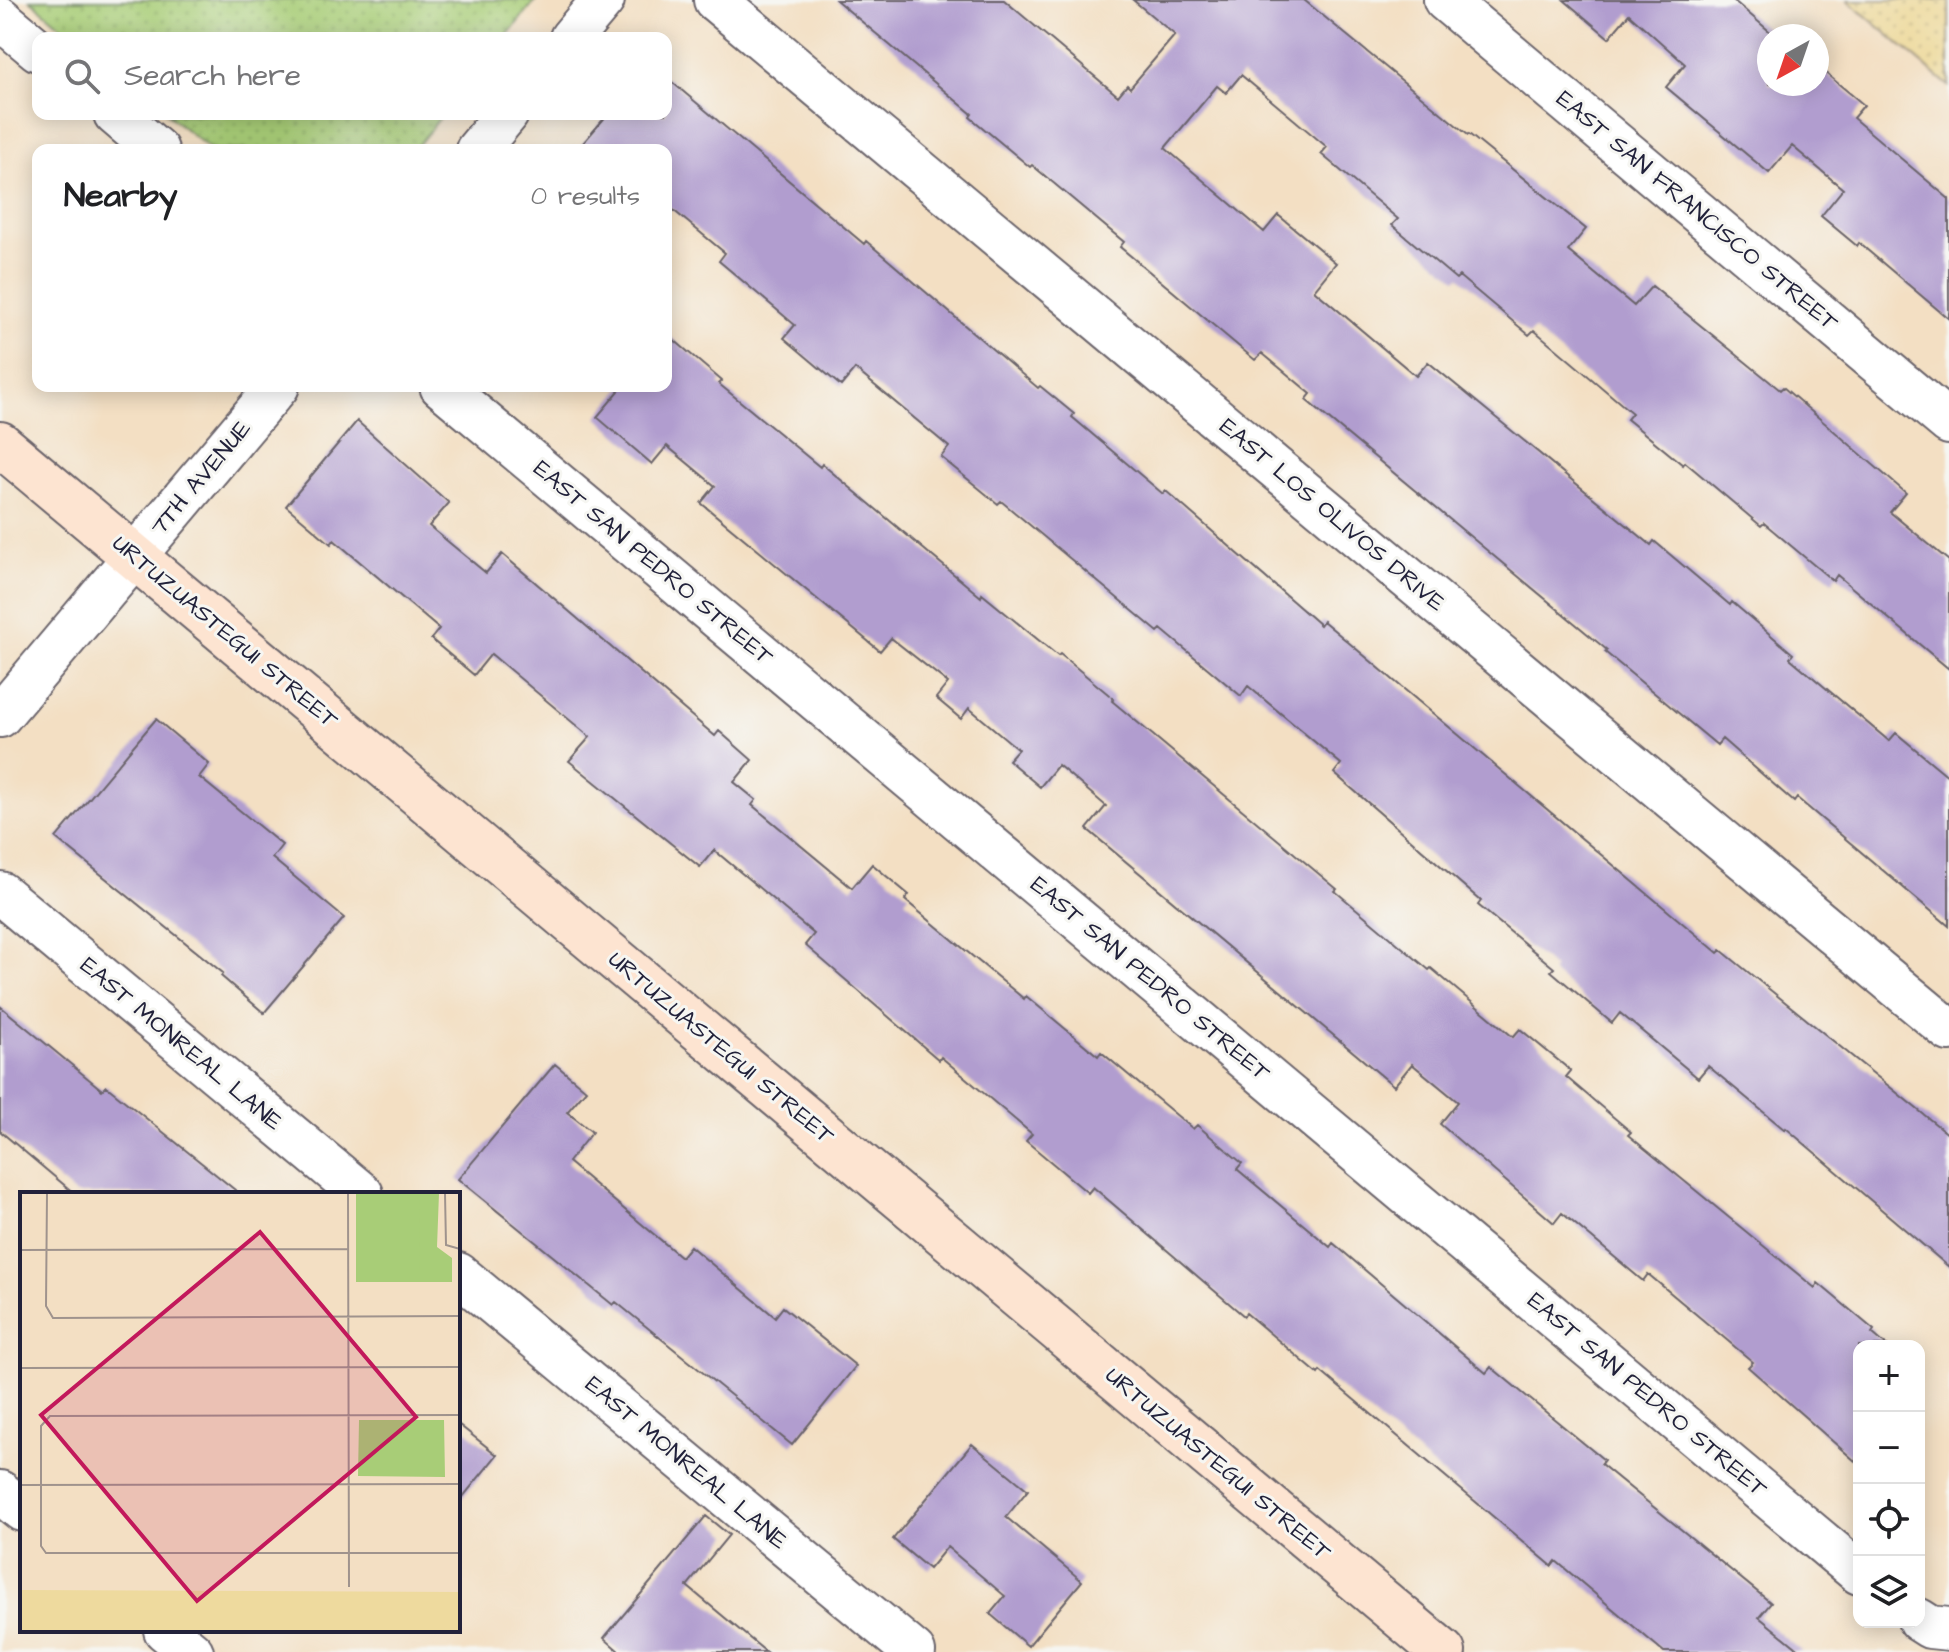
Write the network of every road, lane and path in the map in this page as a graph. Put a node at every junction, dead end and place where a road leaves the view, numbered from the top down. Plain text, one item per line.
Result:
1 (603, 0) edge
2 (715, 0) edge
3 (1445, 0) edge
4 (0, 18) edge
5 (576, 32) edge
6 (32, 45) edge
7 (122, 120) edge
8 (502, 120) edge
9 (150, 144) edge
10 (482, 144) edge
11 (273, 392) edge
12 (448, 392) edge
13 (1949, 423) edge
14 (0, 444) edge
15 (135, 557) junction
16 (0, 716) edge
17 (0, 893) edge
18 (1949, 1030) edge
19 (360, 1192) edge
20 (460, 1276) edge
21 (0, 1492) edge
22 (20, 1508) edge
23 (1853, 1568) edge
24 (1925, 1624) edge
25 (1949, 1629) edge
26 (167, 1632) edge
27 (192, 1652) edge
28 (914, 1652) edge
29 (1443, 1652) edge

1 - 5 street
2 - 18 street, EAST LOS OLIVOS DRIVE
3 - 13 street, EAST SAN FRANCISCO STREET
4 - 6 street
7 - 9 street
8 - 10 street
11 - 15 street, 7TH AVENUE
12 - 23 street, EAST SAN PEDRO STREET
14 - 15 main road, URTUZUASTEGUI STREET
15 - 16 street, 7TH AVENUE
15 - 29 main road, URTUZUASTEGUI STREET
17 - 19 street, EAST MONREAL LANE
20 - 28 street, EAST MONREAL LANE
21 - 22 street
24 - 25 street
26 - 27 street

